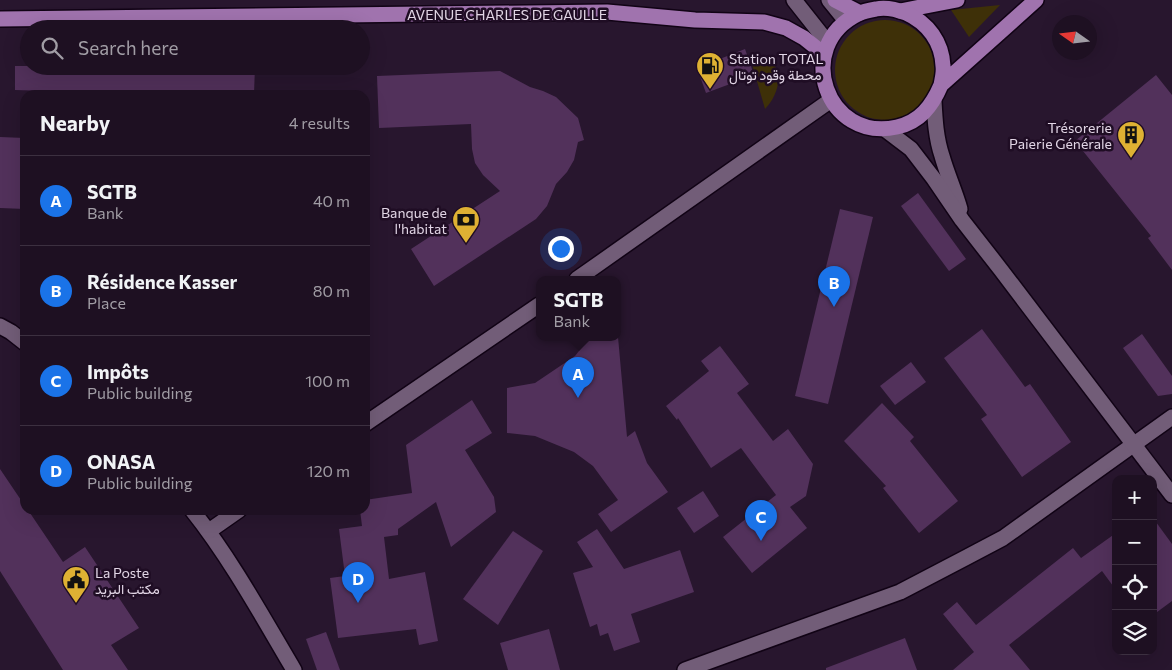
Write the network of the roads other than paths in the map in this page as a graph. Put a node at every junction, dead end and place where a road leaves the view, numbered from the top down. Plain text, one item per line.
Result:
1 (794, 0) edge
2 (829, 0) edge
3 (835, 0) edge
4 (956, 0) edge
5 (1036, 0) edge
6 (900, 11) junction
7 (860, 12) junction
8 (0, 19) edge
9 (846, 21) junction
10 (826, 48) junction
11 (941, 85) junction
12 (831, 100) junction
13 (934, 101) junction
14 (886, 130) junction
15 (962, 220) junction
16 (581, 276) edge
17 (536, 307) edge
18 (0, 326) edge
19 (20, 338) edge
20 (1172, 417) edge
21 (370, 421) edge
22 (1134, 444) junction
23 (1172, 495) edge
24 (196, 515) edge
25 (232, 515) edge
26 (208, 531) junction
27 (294, 670) edge
28 (685, 670) edge

1 - 10 street
2 - 9 street
3 - 7 main road
4 - 6 main road
5 - 11 main road
6 - 7 main road
6 - 11 main road
7 - 9 main road
8 - 10 main road, AVENUE CHARLES DE GAULLE
9 - 10 main road
10 - 12 main road
11 - 13 main road
12 - 14 main road
12 - 16 street
13 - 14 main road
13 - 15 street
14 - 15 street
15 - 22 street
17 - 21 street
18 - 19 street
20 - 22 street
22 - 23 street
22 - 28 street
24 - 26 street
25 - 26 street
26 - 27 street

